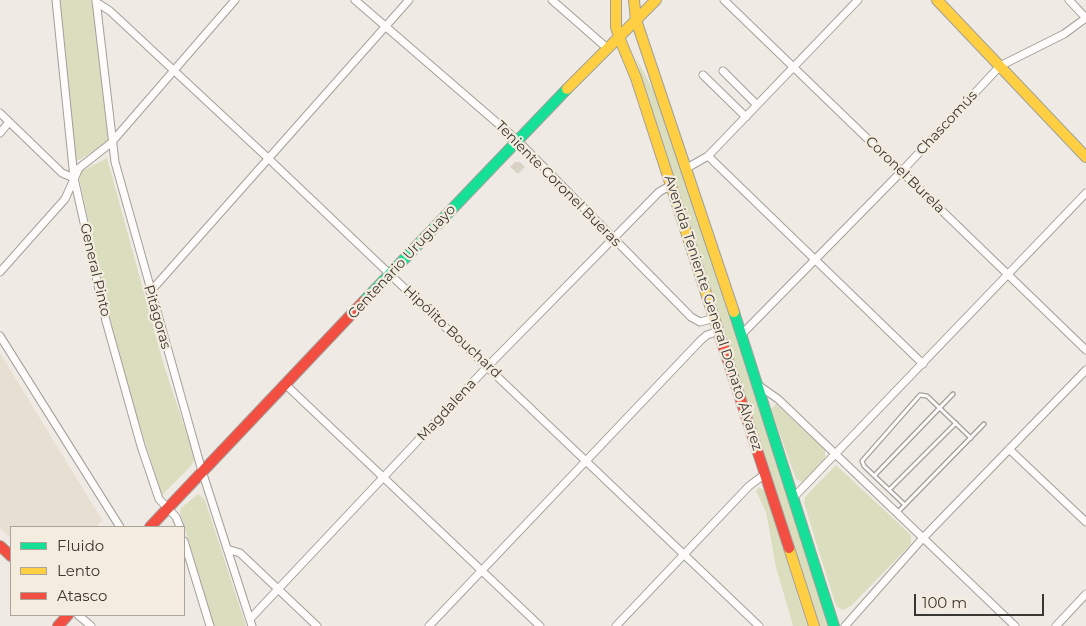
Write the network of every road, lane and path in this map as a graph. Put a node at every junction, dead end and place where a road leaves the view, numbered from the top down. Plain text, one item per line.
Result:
1 (56, 0) edge
2 (235, 0) edge
3 (356, 0) edge
4 (409, 0) edge
5 (552, 0) edge
6 (616, 0) edge
7 (634, 0) edge
8 (656, 0) edge
9 (724, 0) edge
10 (858, 0) edge
11 (937, 0) edge
12 (1070, 0) edge
13 (96, 1) edge
14 (1086, 18) edge
15 (636, 20) junction
16 (386, 26) junction
17 (619, 37) junction
18 (607, 48) junction
19 (794, 66) junction
20 (1000, 66) junction
21 (174, 70) junction
22 (723, 71) dead end
23 (702, 74) dead end
24 (757, 105) junction
25 (0, 113) edge
26 (746, 116) junction
27 (9, 122) junction
28 (0, 133) edge
29 (517, 140) junction
30 (111, 143) junction
31 (708, 156) junction
32 (1086, 157) edge
33 (270, 160) junction
34 (686, 168) junction
35 (902, 171) junction
36 (74, 178) junction
37 (671, 185) junction
38 (1086, 193) edge
39 (613, 238) junction
40 (816, 259) junction
41 (0, 272) edge
42 (390, 274) junction
43 (1008, 275) junction
44 (150, 292) junction
45 (715, 318) junction
46 (700, 322) junction
47 (719, 331) junction
48 (741, 335) junction
49 (0, 336) edge
50 (706, 336) junction
51 (1086, 350) edge
52 (922, 364) junction
53 (488, 366) junction
54 (1086, 370) edge
55 (286, 385) junction
56 (758, 385) junction
57 (953, 394) dead end
58 (939, 408) junction
59 (956, 424) junction
60 (984, 424) dead end
61 (971, 438) junction
62 (1009, 449) junction
63 (835, 454) junction
64 (586, 461) junction
65 (202, 471) junction
66 (765, 474) junction
67 (875, 475) junction
68 (383, 478) junction
69 (890, 490) junction
70 (794, 498) junction
71 (905, 504) junction
72 (167, 510) junction
73 (897, 514) junction
74 (1086, 522) edge
75 (119, 526) edge
76 (151, 526) edge
77 (180, 526) edge
78 (922, 539) junction
79 (185, 544) edge
80 (0, 546) edge
81 (227, 549) junction
82 (10, 555) edge
83 (685, 555) junction
84 (482, 571) junction
85 (278, 590) junction
86 (1086, 594) edge
87 (67, 616) edge
88 (79, 616) edge
89 (251, 623) edge
90 (58, 626) edge
91 (91, 626) edge
92 (210, 626) edge
93 (317, 626) edge
94 (429, 626) edge
95 (540, 626) edge
96 (616, 626) edge
97 (759, 626) edge
98 (814, 626) edge
99 (834, 626) edge
100 (845, 626) edge
101 (1015, 626) edge
102 (1056, 626) edge

1 - 36 street, General Pinto
2 - 21 street
3 - 16 street, Teniente Coronel Bueras
4 - 16 street
5 - 18 street
6 - 17 main road, Avenida Teniente General Donato Álvarez
7 - 15 main road, Avenida Teniente General Donato Álvarez
8 - 15 main road, Centenario Uruguayo
9 - 19 street, Coronel Burela
10 - 19 street
11 - 20 main road
12 - 14 street
13 - 21 street, Hipólito Bouchard
13 - 30 street, Pitágoras
14 - 20 street, Chascomús
15 - 17 main road, Centenario Uruguayo
15 - 34 main road, Avenida Teniente General Donato Álvarez
16 - 29 street, Teniente Coronel Bueras
16 - 33 street
17 - 18 main road, Centenario Uruguayo
17 - 37 main road, Avenida Teniente General Donato Álvarez
18 - 29 main road, Centenario Uruguayo
19 - 24 street
19 - 35 street, Coronel Burela
20 - 32 main road
20 - 35 street, Chascomús
21 - 30 street
21 - 33 street, Hipólito Bouchard
22 - 24 street
23 - 26 street
24 - 26 street
25 - 27 street
26 - 31 street
27 - 28 street
27 - 36 street
29 - 39 street, Teniente Coronel Bueras
29 - 42 main road, Centenario Uruguayo
30 - 36 street
30 - 44 street, Pitágoras
31 - 34 street
31 - 40 street
33 - 42 street, Hipólito Bouchard
33 - 44 street
34 - 48 main road, Avenida Teniente General Donato Álvarez
35 - 40 street, Chascomús
35 - 43 street, Coronel Burela
36 - 41 street
36 - 72 street, General Pinto
37 - 39 street, Magdalena
37 - 45 main road, Avenida Teniente General Donato Álvarez
38 - 43 street
39 - 46 street, Teniente Coronel Bueras
39 - 53 street, Magdalena
40 - 48 street, Chascomús
40 - 52 street
42 - 53 street, Hipólito Bouchard
42 - 55 main road, Centenario Uruguayo
43 - 51 street, Coronel Burela
43 - 52 street
44 - 65 street, Pitágoras
45 - 46 street
45 - 47 main road, Avenida Teniente General Donato Álvarez
46 - 50 street
47 - 50 street
47 - 66 main road, Avenida Teniente General Donato Álvarez
48 - 56 main road, Avenida Teniente General Donato Álvarez
49 - 75 street
50 - 64 street
52 - 63 street
53 - 64 street, Hipólito Bouchard
53 - 68 street, Magdalena
54 - 62 street
55 - 65 main road, Centenario Uruguayo
55 - 68 street
56 - 63 street
56 - 70 main road, Avenida Teniente General Donato Álvarez
57 - 58 lane
58 - 59 lane
58 - 67 lane
58 - 67 lane
59 - 61 lane
59 - 69 lane
60 - 61 lane
61 - 71 lane
62 - 74 street
62 - 78 street
63 - 70 street
63 - 73 street
64 - 83 street, Hipólito Bouchard
64 - 84 street
65 - 72 main road, Centenario Uruguayo
65 - 81 street, Pitágoras
66 - 83 street
66 - 98 main road, Avenida Teniente General Donato Álvarez
67 - 69 lane
68 - 84 street
68 - 85 street, Magdalena
69 - 71 lane
70 - 99 main road, Avenida Teniente General Donato Álvarez
71 - 73 lane
72 - 76 main road, Centenario Uruguayo
72 - 77 street, General Pinto
73 - 78 street
78 - 100 street
78 - 101 street
79 - 92 street
80 - 82 main road
81 - 85 street
81 - 89 street, Pitágoras
83 - 96 street
83 - 97 street, Hipólito Bouchard
84 - 94 street
84 - 95 street
85 - 89 street, Magdalena
85 - 93 street
86 - 102 street
87 - 90 main road
88 - 91 street

